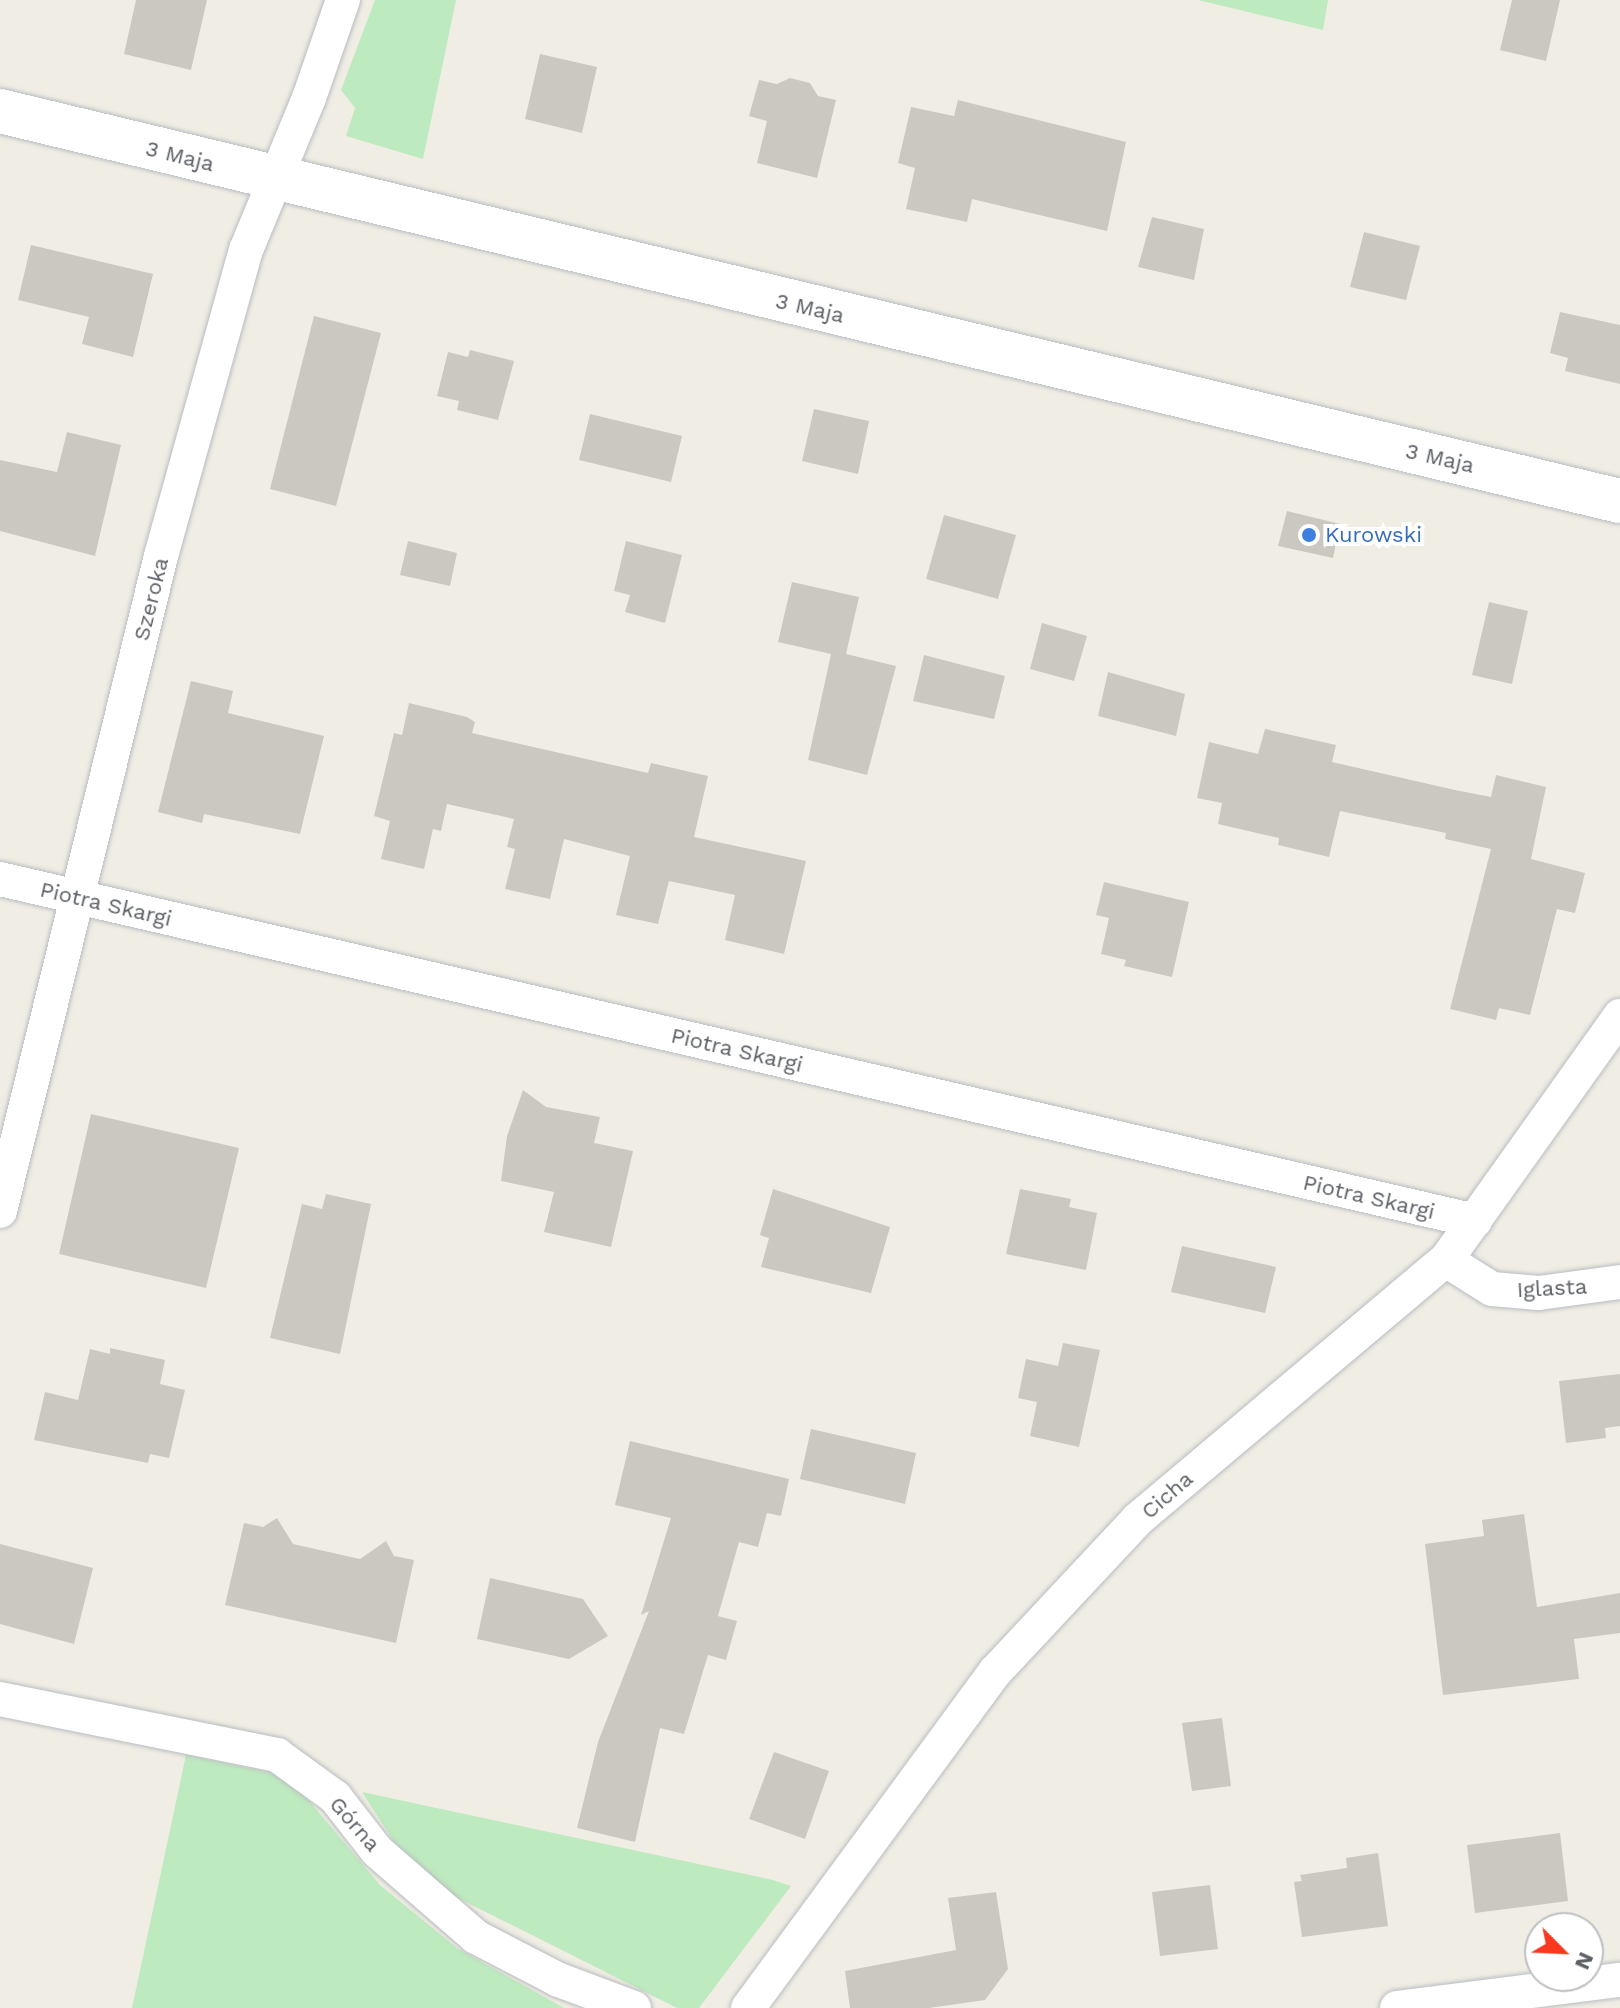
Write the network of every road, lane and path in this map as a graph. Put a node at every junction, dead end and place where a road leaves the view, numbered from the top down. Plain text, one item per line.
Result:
1 (343, 0) edge
2 (0, 111) edge
3 (275, 180) junction
4 (1620, 501) edge
5 (0, 879) edge
6 (75, 896) junction
7 (1620, 1016) edge
8 (0, 1211) edge
9 (1475, 1221) junction
10 (1446, 1260) junction
11 (1620, 1282) edge
12 (0, 1699) edge
13 (1620, 1980) edge
14 (634, 2008) edge
15 (748, 2008) edge
16 (1397, 2008) edge

1 - 3 street, Szeroka
2 - 3 street, 3 Maja
3 - 4 street, 3 Maja
3 - 6 street, Szeroka
5 - 6 street, Piotra Skargi
6 - 8 street, Szeroka
6 - 9 street, Piotra Skargi
7 - 9 street, Cicha
9 - 10 street, Cicha
10 - 11 street, Iglasta
10 - 15 street, Cicha
12 - 14 street, Górna
13 - 16 street

